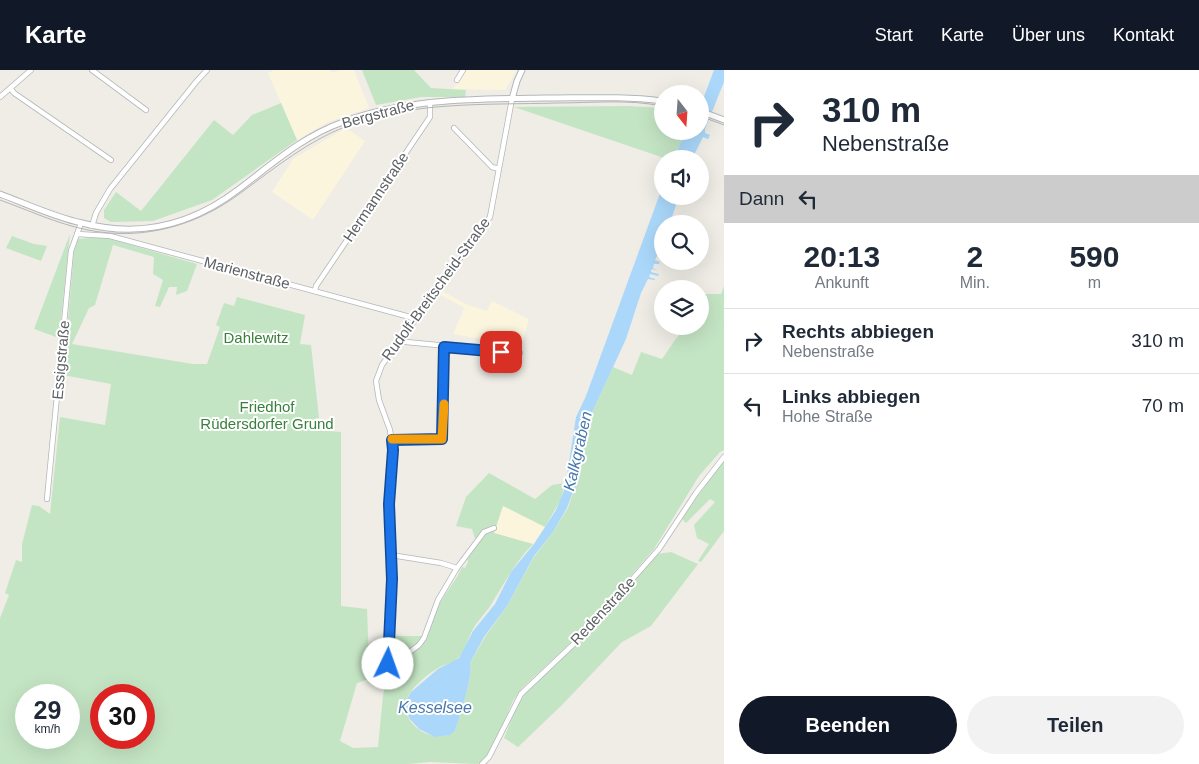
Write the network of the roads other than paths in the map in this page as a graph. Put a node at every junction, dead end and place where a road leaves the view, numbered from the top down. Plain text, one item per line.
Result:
1 (31, 70) edge
2 (92, 70) edge
3 (207, 70) edge
4 (463, 70) edge
5 (522, 70) edge
6 (457, 80) dead end
7 (11, 88) junction
8 (1, 95) edge
9 (512, 99) junction
10 (654, 100) edge
11 (430, 102) junction
12 (146, 110) dead end
13 (709, 114) edge
14 (724, 120) edge
15 (454, 128) dead end
16 (111, 160) dead end
17 (499, 169) junction
18 (0, 194) edge
19 (81, 223) junction
20 (92, 226) junction
21 (77, 234) junction
22 (315, 291) junction
23 (414, 321) junction
24 (402, 339) junction
25 (444, 347) junction
26 (520, 354) dead end
27 (392, 440) junction
28 (724, 457) edge
29 (47, 499) dead end
30 (494, 528) dead end
31 (391, 555) junction
32 (457, 568) junction
33 (388, 664) junction
34 (386, 676) dead end
35 (482, 764) edge

1 - 7 street
2 - 12 street
3 - 20 street
4 - 6 street
5 - 9 street, Rudolf-Breitscheid-Straße
7 - 8 street
7 - 16 street
9 - 10 street, Bergstraße
9 - 11 street, Bergstraße
9 - 17 street, Rudolf-Breitscheid-Straße
11 - 20 street, Bergstraße
11 - 22 street, Hermannstraße
13 - 14 street
15 - 17 street
17 - 23 street, Rudolf-Breitscheid-Straße
18 - 19 street
19 - 20 street
19 - 21 street, Essigstraße
21 - 22 street, Marienstraße
21 - 29 street, Essigstraße
22 - 23 street, Marienstraße
23 - 24 street, Rudolf-Breitscheid-Straße
24 - 25 street
24 - 27 street, Rudolf-Breitscheid-Straße
25 - 26 street
25 - 27 street
27 - 31 street, Rudolf-Breitscheid-Straße
28 - 35 street, Redenstraße
30 - 32 street
31 - 32 street
31 - 33 street, Rudolf-Breitscheid-Straße
32 - 33 street
33 - 34 street, Rudolf-Breitscheid-Straße

